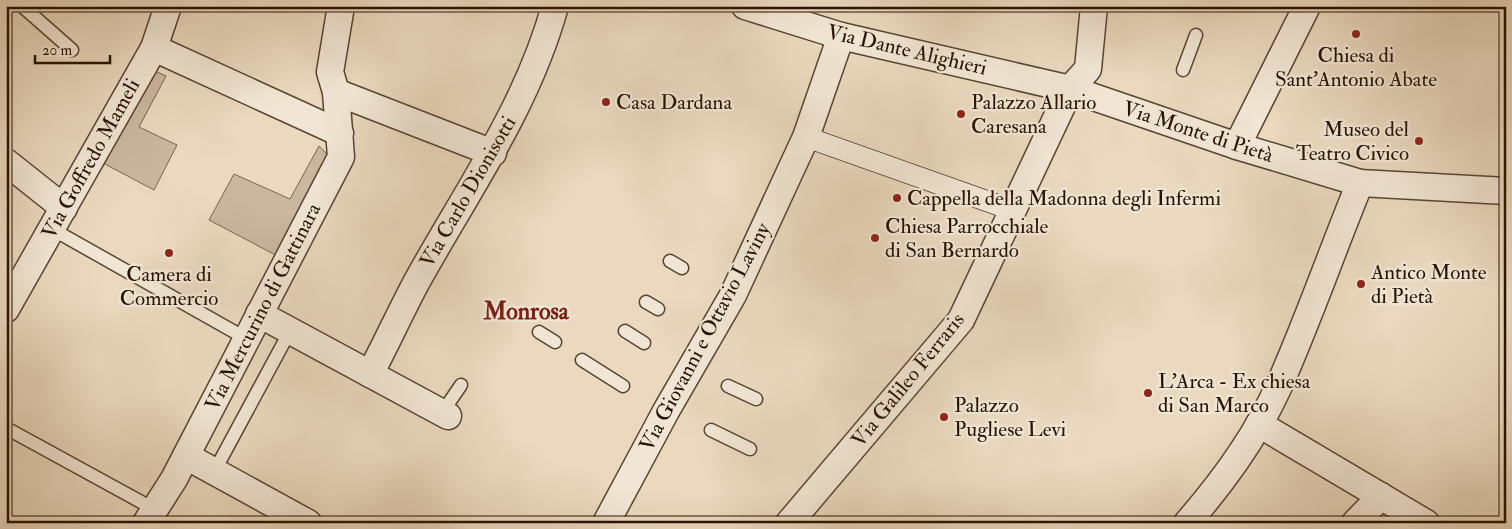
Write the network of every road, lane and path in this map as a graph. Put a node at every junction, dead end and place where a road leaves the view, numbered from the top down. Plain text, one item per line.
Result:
1 (22, 6) edge
2 (168, 6) edge
3 (341, 6) edge
4 (555, 6) edge
5 (745, 6) edge
6 (1094, 6) edge
7 (1307, 6) edge
8 (1196, 35) dead end
9 (841, 36) junction
10 (154, 48) junction
11 (72, 50) dead end
12 (1184, 70) dead end
13 (1070, 89) junction
14 (336, 92) junction
15 (340, 132) junction
16 (806, 137) junction
17 (1237, 146) junction
18 (493, 153) junction
19 (6, 162) edge
20 (1360, 183) junction
21 (1506, 191) edge
22 (1012, 210) junction
23 (58, 218) junction
24 (670, 261) dead end
25 (682, 268) dead end
26 (646, 302) dead end
27 (6, 309) edge
28 (658, 309) dead end
29 (259, 314) junction
30 (290, 331) junction
31 (625, 331) dead end
32 (539, 332) dead end
33 (247, 338) junction
34 (555, 342) dead end
35 (644, 343) dead end
36 (582, 360) dead end
37 (370, 374) junction
38 (461, 385) dead end
39 (623, 386) dead end
40 (728, 386) dead end
41 (756, 399) dead end
42 (445, 415) joint
43 (1259, 424) junction
44 (6, 428) edge
45 (711, 430) dead end
46 (750, 449) dead end
47 (180, 468) junction
48 (214, 472) junction
49 (1381, 496) junction
50 (150, 516) edge
51 (308, 523) edge
52 (606, 523) edge
53 (789, 523) edge
54 (1187, 523) edge
55 (1355, 523) edge
56 (1426, 523) edge

1 - 11 lane
2 - 10 street, Via Goffredo Mameli
3 - 14 street, Via Mercurino di Gattinara
4 - 18 street, Via Carlo Dionisotti
5 - 9 street, Via Dante Alighieri
6 - 13 street, Via Galileo Ferraris
7 - 17 street
8 - 12 lane
9 - 13 street, Via Dante Alighieri
9 - 16 street, Via Giovanni e Ottavio Laviny
10 - 15 street
10 - 23 street, Via Goffredo Mameli
13 - 17 street, Via Monte di Pietà
13 - 22 street, Via Galileo Ferraris
14 - 15 street, Via Mercurino di Gattinara
14 - 18 street
15 - 29 street, Via Mercurino di Gattinara
16 - 22 street
16 - 52 street, Via Giovanni e Ottavio Laviny
17 - 20 street, Via Monte di Pietà
18 - 37 street, Via Carlo Dionisotti
19 - 23 street
20 - 21 street, Via Monte di Pietà
20 - 43 street
22 - 53 street, Via Galileo Ferraris
23 - 27 street, Via Goffredo Mameli
23 - 33 lane
24 - 25 lane
26 - 28 lane
29 - 30 street
29 - 33 street, Via Mercurino di Gattinara
30 - 37 street
30 - 48 lane
31 - 35 lane
32 - 34 lane
33 - 47 street, Via Mercurino di Gattinara
36 - 39 lane
37 - 42 street
38 - 42 lane
40 - 41 lane
43 - 49 street
43 - 54 street
44 - 50 lane
45 - 46 lane
47 - 48 street
47 - 50 street, Via Mercurino di Gattinara
48 - 51 street
49 - 55 street
49 - 56 street

